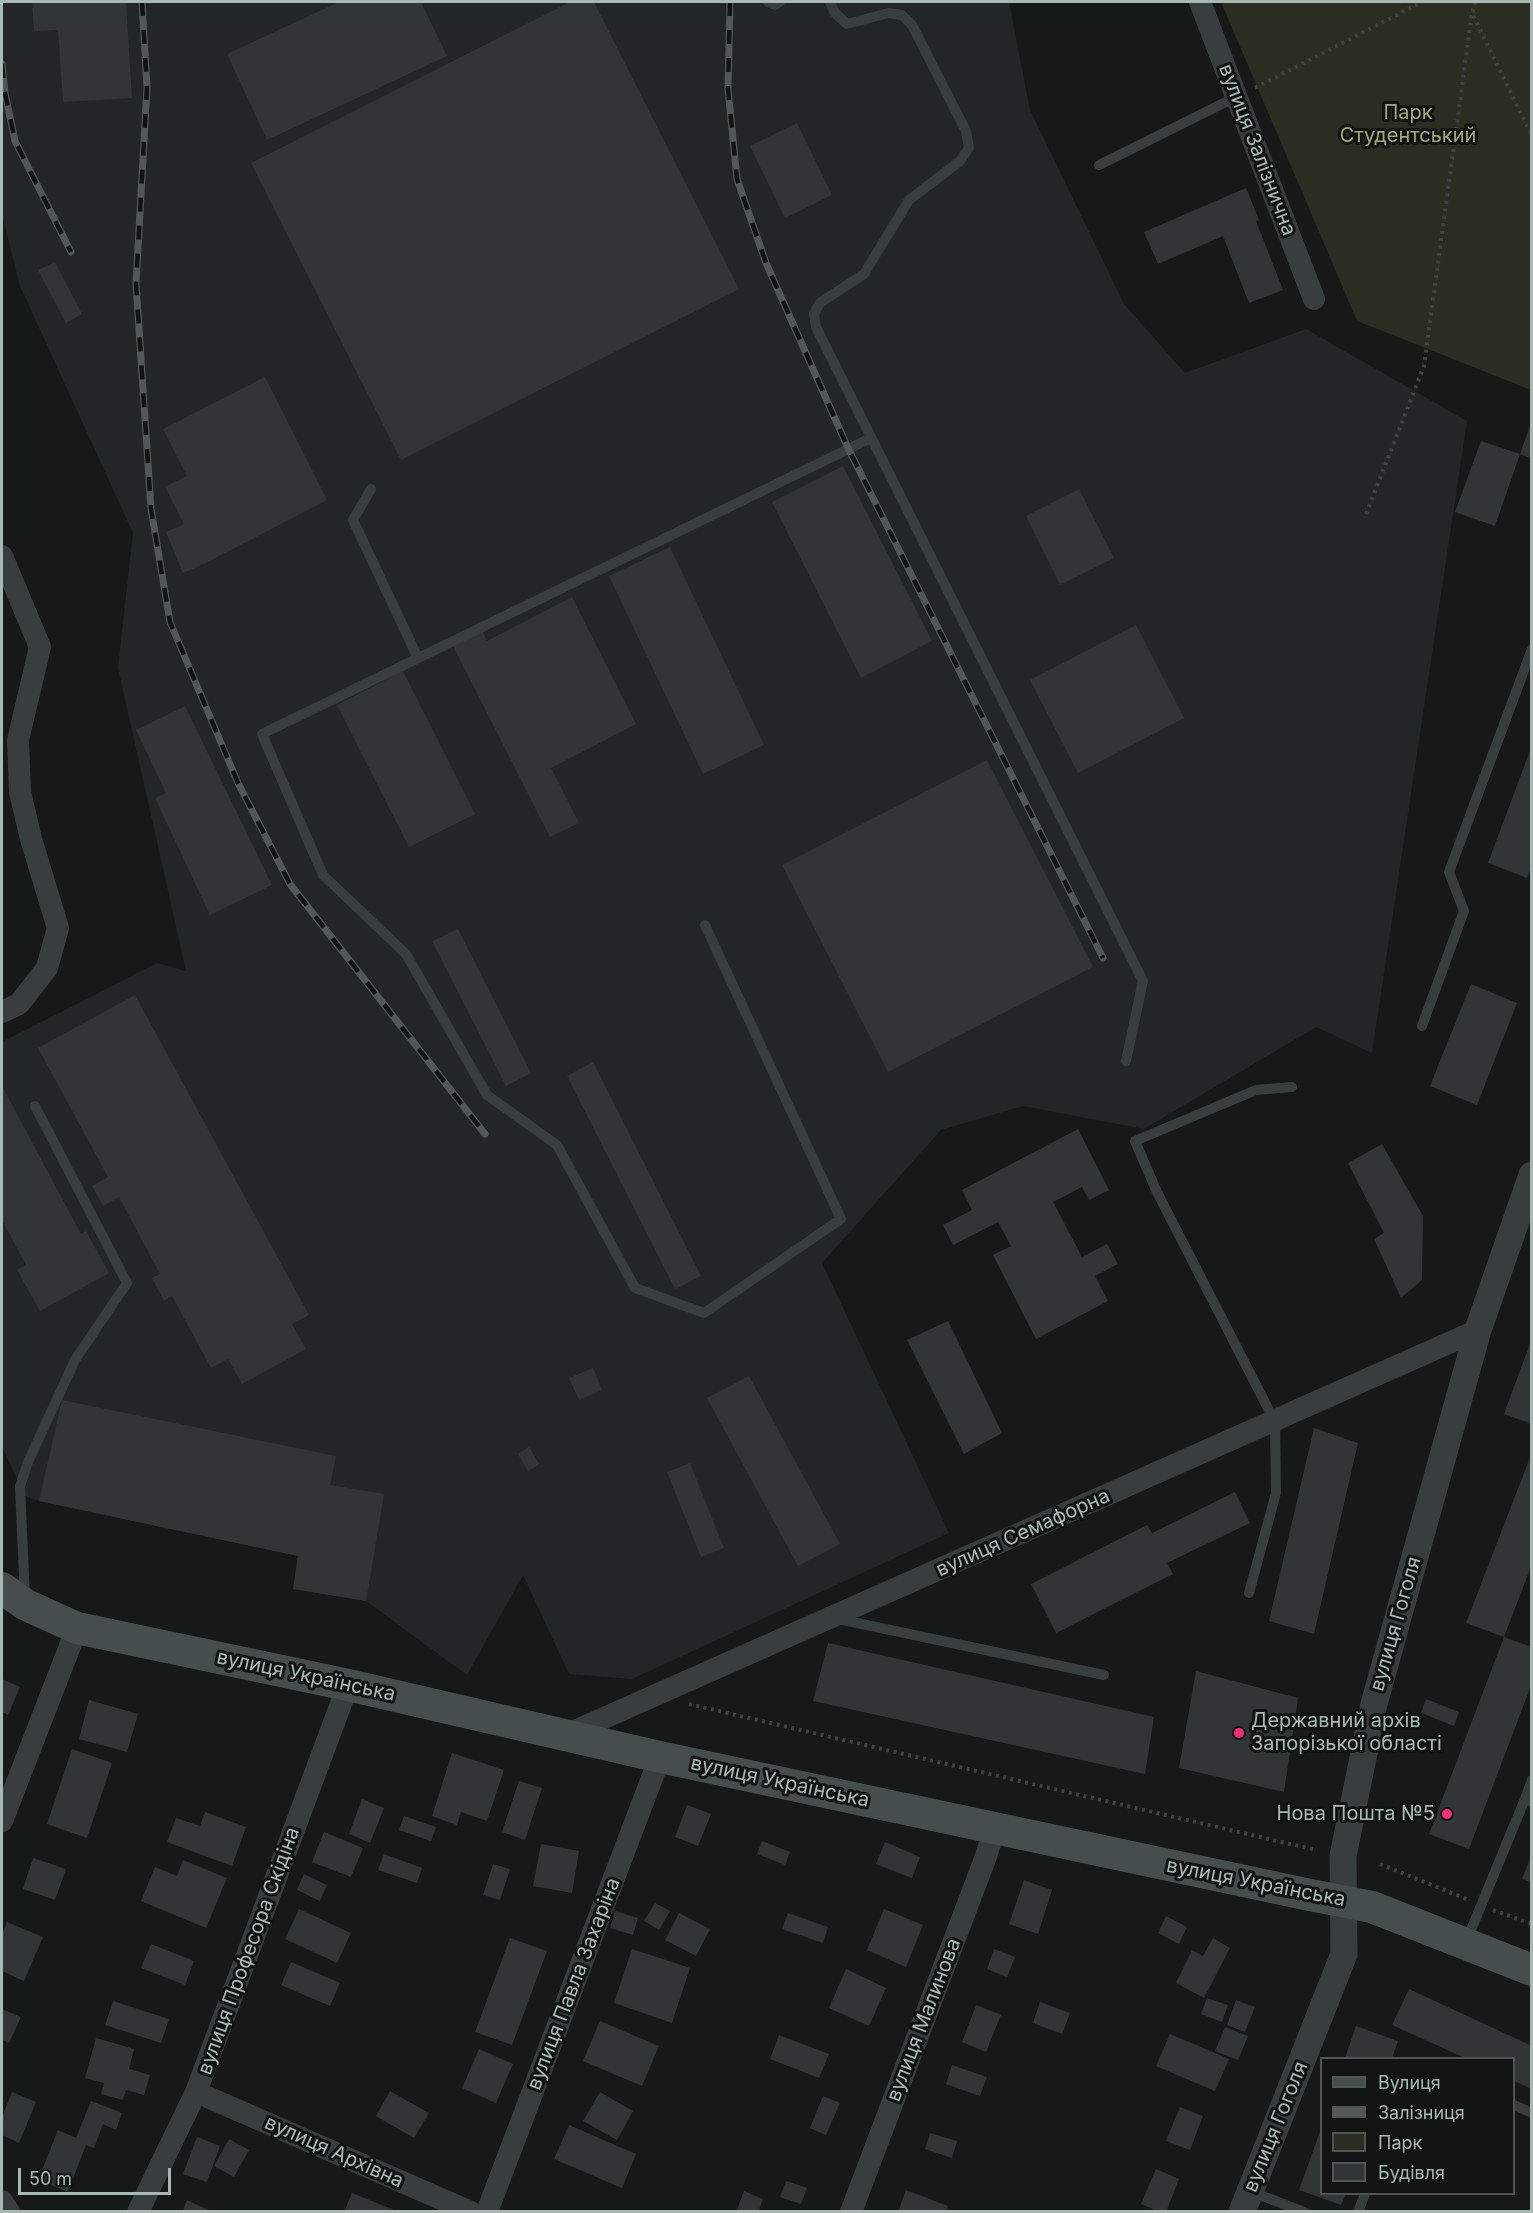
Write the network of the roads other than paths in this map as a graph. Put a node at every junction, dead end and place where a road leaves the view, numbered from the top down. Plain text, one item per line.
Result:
1 (768, 2) edge
2 (780, 2) edge
3 (830, 2) edge
4 (1200, 2) edge
5 (1236, 97) junction
6 (1099, 165) dead end
7 (1314, 299) dead end
8 (871, 438) junction
9 (371, 489) dead end
10 (2, 556) edge
11 (1532, 649) edge
12 (418, 658) junction
13 (705, 925) dead end
14 (2, 1012) edge
15 (1422, 1026) dead end
16 (1125, 1061) dead end
17 (1292, 1087) dead end
18 (35, 1106) dead end
19 (1532, 1175) edge
20 (1478, 1330) junction
21 (1275, 1422) junction
22 (1249, 1593) dead end
23 (10, 1599) edge
24 (832, 1617) junction
25 (77, 1628) junction
26 (1104, 1675) dead end
27 (348, 1685) junction
28 (568, 1734) junction
29 (660, 1757) junction
30 (1532, 1780) edge
31 (1528, 1801) edge
32 (2, 1821) edge
33 (995, 1828) junction
34 (1343, 1901) junction
35 (1465, 1944) junction
36 (1532, 1970) edge
37 (196, 2092) junction
38 (1515, 2105) edge
39 (1532, 2113) edge
40 (1364, 2195) edge
41 (2, 2201) edge
42 (1245, 2203) edge
43 (9, 2211) edge
44 (138, 2211) edge
45 (471, 2211) edge
46 (487, 2211) edge
47 (851, 2211) edge
48 (1304, 2211) edge
49 (1358, 2211) edge

1 - 2 lane
3 - 8 lane
4 - 5 street, вулиця Залізнична
5 - 6 lane
5 - 7 street, вулиця Залізнична
8 - 12 lane
8 - 16 lane
9 - 12 lane
10 - 14 street
11 - 15 lane
12 - 13 lane
17 - 21 lane
18 - 23 lane
19 - 20 street, вулиця Гоголя
20 - 21 street, вулиця Семафорна
20 - 34 street, вулиця Гоголя
21 - 22 lane
21 - 24 street, вулиця Семафорна
23 - 25 main road, вулиця Українська
24 - 26 lane
24 - 28 street, вулиця Семафорна
25 - 27 main road, вулиця Українська
25 - 32 street
27 - 28 main road, вулиця Українська
27 - 37 street, вулиця Професора Скідіна
28 - 29 main road, вулиця Українська
29 - 33 main road, вулиця Українська
29 - 46 street, вулиця Павла Захаріна
30 - 31 lane
31 - 35 lane
33 - 34 main road, вулиця Українська
33 - 47 street, вулиця Малинова
34 - 35 main road, вулиця Українська
34 - 42 street, вулиця Гоголя
35 - 36 main road, вулиця Українська
37 - 44 street, вулиця Професора Скідіна
37 - 45 street, вулиця Архівна
38 - 39 lane
40 - 49 lane
41 - 43 street
42 - 48 lane

